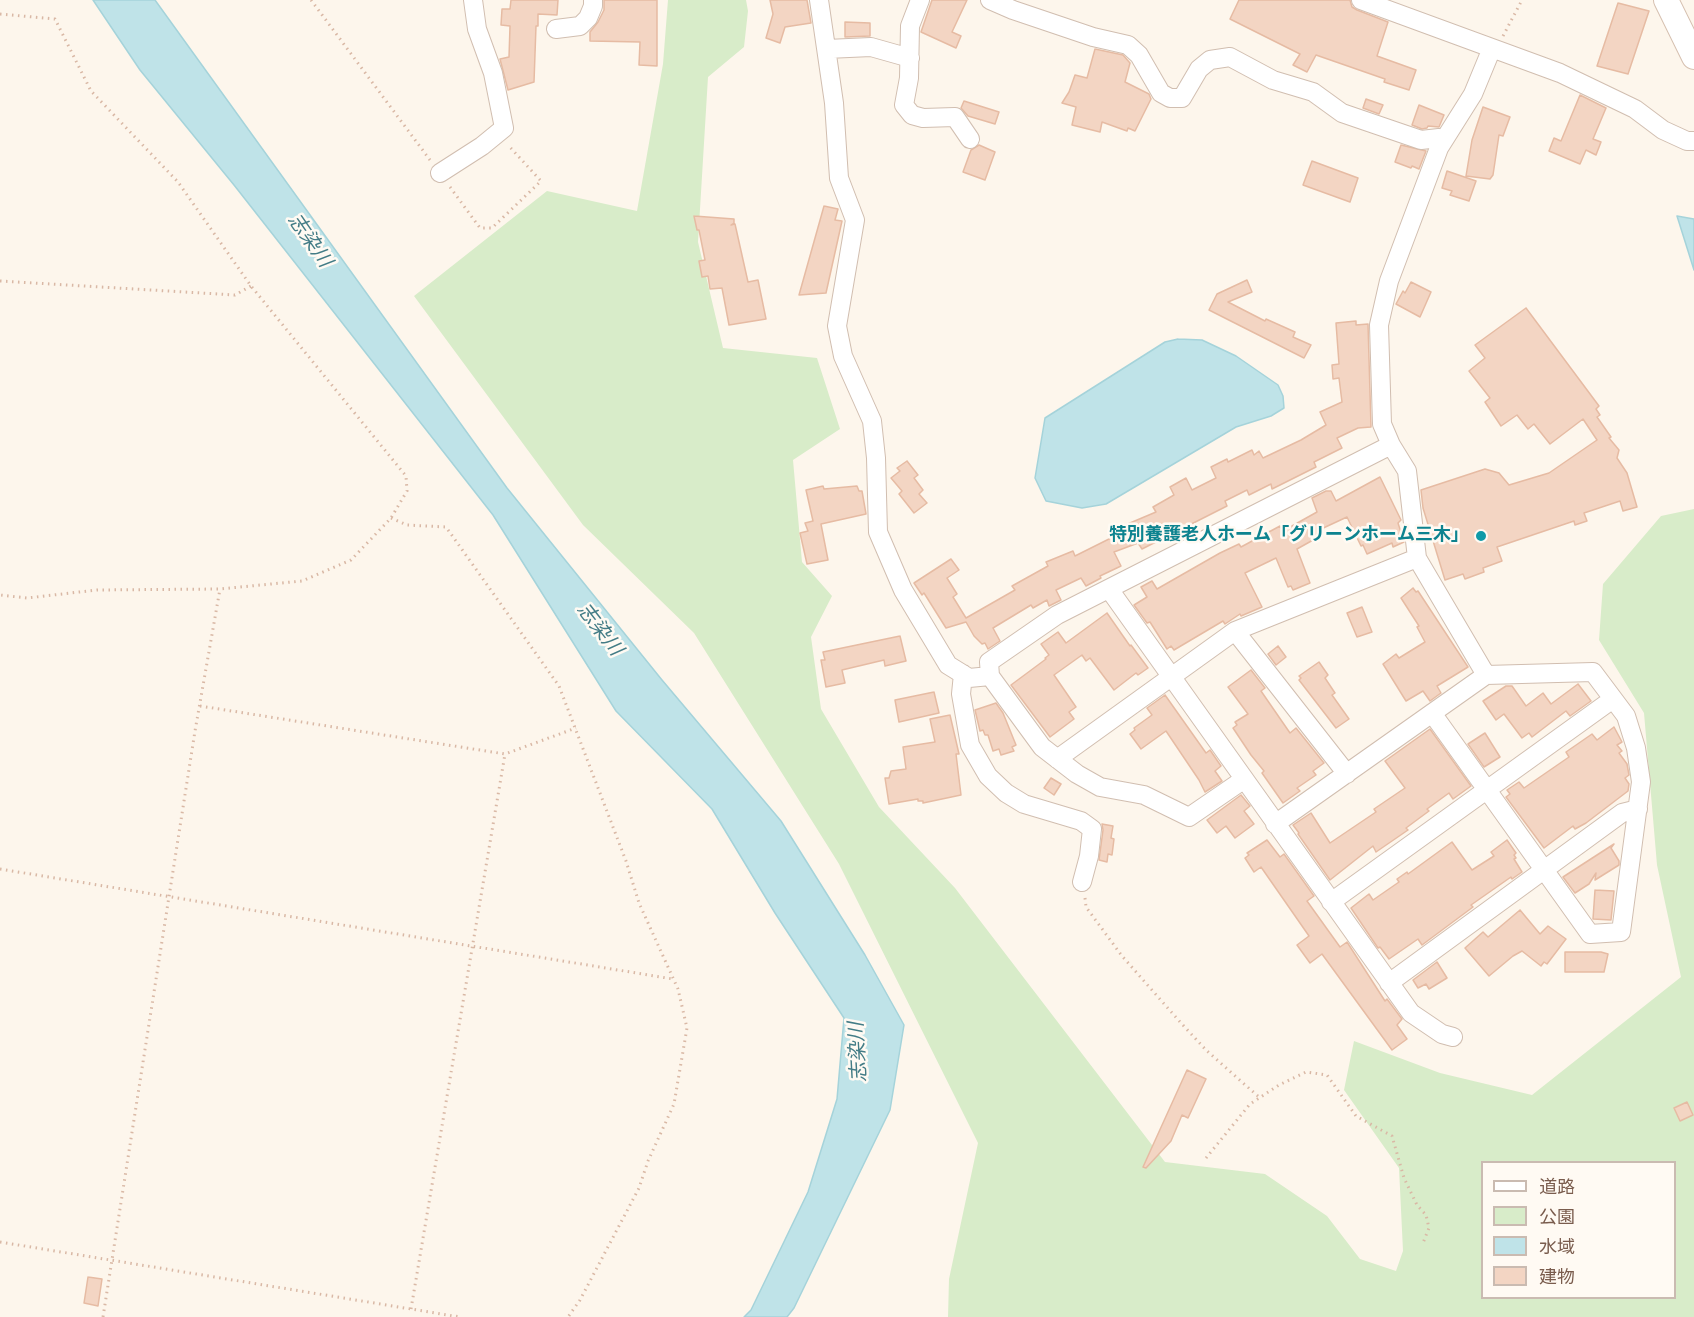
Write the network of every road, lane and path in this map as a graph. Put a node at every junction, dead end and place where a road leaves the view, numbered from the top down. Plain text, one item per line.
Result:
1 (311, 0) edge
2 (472, 0) edge
3 (593, 0) edge
4 (819, 0) edge
5 (920, 0) edge
6 (990, 0) edge
7 (1361, 0) edge
8 (1522, 0) edge
9 (1666, 0) edge
10 (0, 14) edge
11 (556, 29) dead end
12 (827, 49) junction
13 (1494, 49) junction
14 (1694, 57) edge
15 (910, 58) junction
16 (498, 133) junction
17 (970, 139) dead end
18 (1444, 140) junction
19 (1694, 141) edge
20 (440, 173) junction
21 (0, 281) edge
22 (251, 286) junction
23 (1391, 445) junction
24 (391, 518) junction
25 (1417, 558) junction
26 (220, 589) junction
27 (1109, 589) junction
28 (0, 595) edge
29 (1235, 631) junction
30 (963, 674) junction
31 (1486, 675) junction
32 (990, 676) junction
33 (1170, 676) junction
34 (1613, 699) junction
35 (200, 706) junction
36 (1432, 713) junction
37 (576, 728) junction
38 (505, 754) junction
39 (1057, 759) junction
40 (1347, 774) junction
41 (1243, 780) junction
42 (1487, 790) junction
43 (1638, 808) junction
44 (1275, 824) junction
45 (0, 869) edge
46 (1544, 869) junction
47 (1082, 882) joint
48 (168, 897) junction
49 (1331, 902) junction
50 (471, 948) junction
51 (673, 979) junction
52 (1389, 982) junction
53 (1453, 1037) dead end
54 (1260, 1098) junction
55 (1206, 1158) dead end
56 (0, 1242) edge
57 (1423, 1243) dead end
58 (112, 1260) junction
59 (411, 1309) junction
60 (103, 1317) edge
61 (460, 1317) edge
62 (568, 1317) edge

1 - 20 path
2 - 16 street
3 - 11 street
4 - 12 street
5 - 15 street
6 - 18 street
7 - 13 street
8 - 13 path
9 - 14 main road
10 - 22 path
12 - 15 street
12 - 30 street
13 - 18 street
13 - 19 street
15 - 17 street
16 - 20 street
16 - 20 path
18 - 23 street
21 - 22 path
22 - 24 path
23 - 25 street
23 - 27 street
24 - 26 path
24 - 37 path
25 - 29 street
25 - 31 street
26 - 28 path
26 - 35 path
27 - 32 street
27 - 33 street
29 - 33 street
29 - 40 street
30 - 32 street
30 - 47 street
31 - 34 street
31 - 36 street
32 - 39 street
33 - 39 street
33 - 41 street
34 - 42 street
34 - 43 street
35 - 38 path
35 - 48 path
36 - 40 street
36 - 42 street
37 - 38 path
37 - 51 path
38 - 50 path
39 - 41 street
40 - 44 street
41 - 44 street
42 - 46 street
42 - 49 street
43 - 46 street
43 - 46 street
44 - 49 street
45 - 48 path
46 - 52 street
47 - 54 path
48 - 50 path
48 - 58 path
49 - 52 street
50 - 51 path
50 - 59 path
51 - 62 path
52 - 53 street
54 - 55 path
54 - 57 path
56 - 58 path
58 - 59 path
58 - 60 path
59 - 61 path

